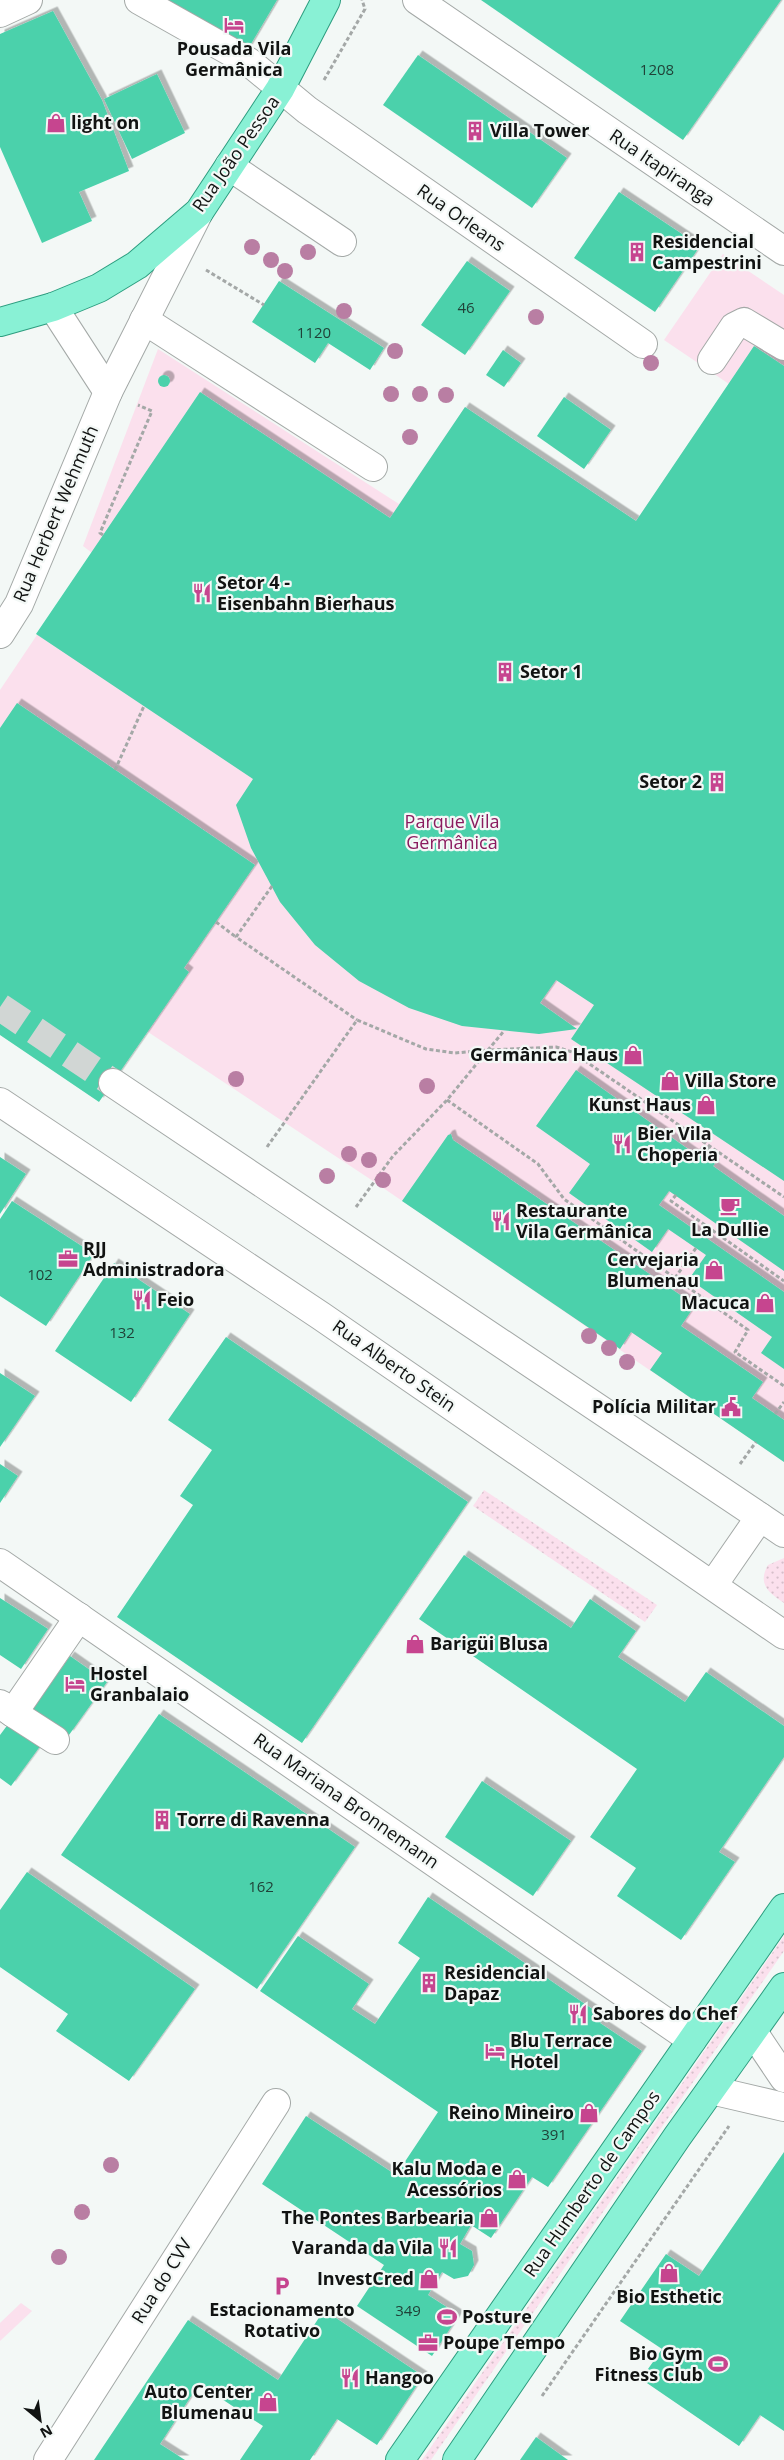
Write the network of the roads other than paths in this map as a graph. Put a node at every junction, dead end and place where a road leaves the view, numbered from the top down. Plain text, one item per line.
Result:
1 (28, 0) edge
2 (139, 0) edge
3 (326, 0) edge
4 (417, 0) edge
5 (0, 13) edge
6 (280, 90) junction
7 (229, 166) junction
8 (199, 212) junction
9 (342, 242) dead end
10 (784, 251) edge
11 (52, 307) junction
12 (144, 320) junction
13 (0, 322) edge
14 (644, 344) dead end
15 (784, 346) edge
16 (712, 360) dead end
17 (108, 392) junction
18 (373, 467) dead end
19 (0, 634) edge
20 (113, 1082) tunnel mouth
21 (0, 1102) edge
22 (760, 1517) junction
23 (784, 1533) edge
24 (0, 1563) edge
25 (713, 1585) junction
26 (79, 1617) junction
27 (784, 1635) edge
28 (6, 1708) edge
29 (54, 1740) dead end
30 (784, 1908) edge
31 (784, 1987) edge
32 (753, 2032) junction
33 (692, 2040) junction
34 (784, 2078) edge
35 (711, 2090) junction
36 (276, 2103) dead end
37 (784, 2107) edge
38 (48, 2460) edge
39 (400, 2460) edge
40 (457, 2460) edge

1 - 5 street
2 - 6 street, Rua Orleans
3 - 6 main road, Rua João Pessoa
4 - 10 street, Rua Itapiranga
6 - 7 main road, Rua João Pessoa
6 - 14 street, Rua Orleans
7 - 8 main road, Rua João Pessoa
7 - 9 street
8 - 11 main road, Rua João Pessoa
8 - 12 street, Rua Herbert Wehmuth
11 - 13 main road, Rua João Pessoa
11 - 17 street
12 - 17 street, Rua Herbert Wehmuth
12 - 18 street
15 - 16 street
17 - 19 street, Rua Herbert Wehmuth
20 - 22 street
21 - 25 street, Rua Alberto Stein
22 - 23 street
22 - 25 street
24 - 26 street, Rua Mariana Bronnemann
25 - 27 street, Rua Alberto Stein
26 - 28 street
26 - 33 street, Rua Mariana Bronnemann
28 - 29 street
30 - 33 main road, Rua Humberto de Campos
31 - 32 main road
32 - 34 street
32 - 35 main road
33 - 39 main road, Rua Humberto de Campos
35 - 37 street
35 - 40 main road
36 - 38 street, Rua do CVV

